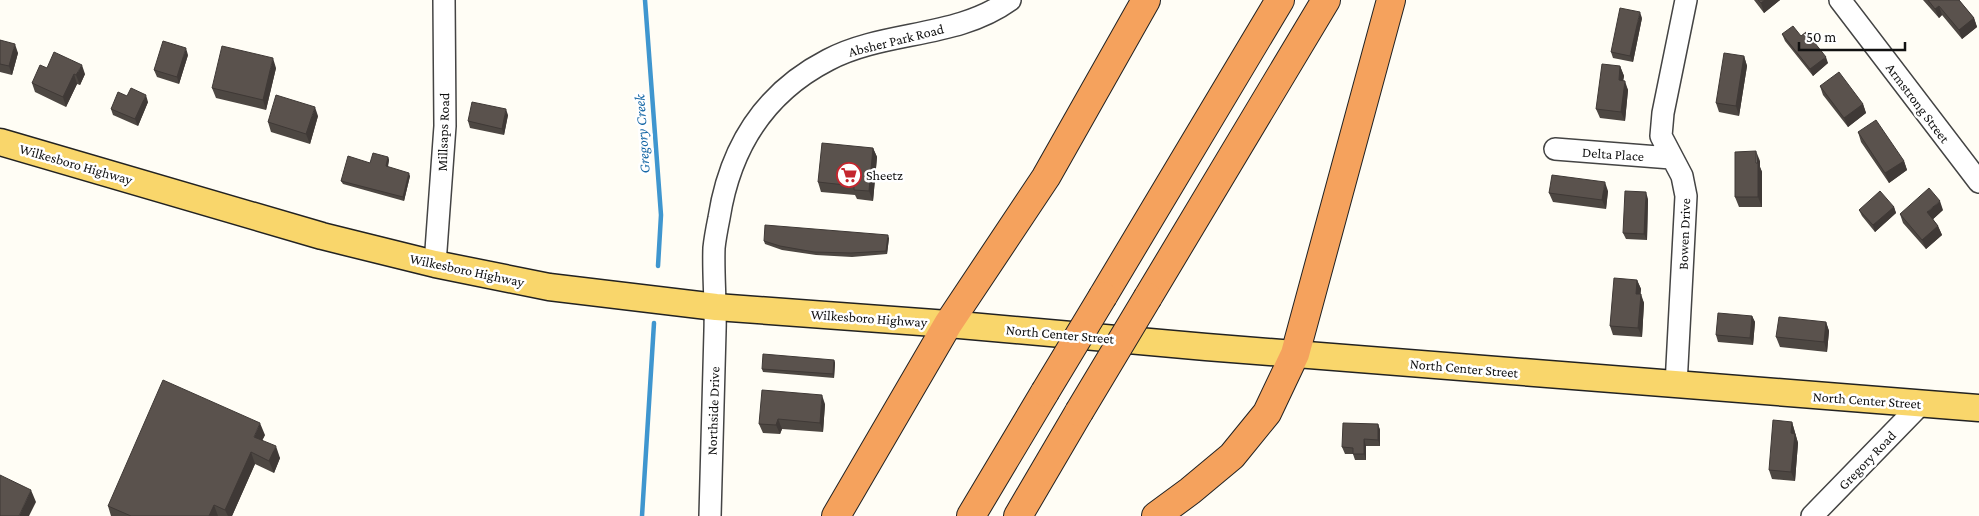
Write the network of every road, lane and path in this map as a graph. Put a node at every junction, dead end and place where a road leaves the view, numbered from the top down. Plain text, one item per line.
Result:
1 (444, 0) edge
2 (1010, 0) edge
3 (1146, 0) edge
4 (1280, 0) edge
5 (1326, 0) edge
6 (1391, 0) edge
7 (1686, 0) edge
8 (1840, 0) edge
9 (0, 142) edge
10 (1555, 150) dead end
11 (1671, 158) junction
12 (1979, 182) edge
13 (435, 264) junction
14 (716, 307) junction
15 (948, 324) junction
16 (1295, 354) junction
17 (1676, 385) junction
18 (1921, 404) junction
19 (1979, 408) edge
20 (710, 516) edge
21 (836, 516) edge
22 (972, 516) edge
23 (1018, 516) edge
24 (1156, 516) edge
25 (1812, 516) edge

1 - 13 street, Millsaps Road
2 - 14 street, Absher Park Road
3 - 15 highway
4 - 22 highway, bridge
5 - 23 highway, bridge
6 - 16 highway
7 - 11 street, Bowen Drive
8 - 12 street, Armstrong Street
9 - 13 main road, Wilkesboro Highway
10 - 11 street, Delta Place
11 - 17 street, Bowen Drive
13 - 14 main road, Wilkesboro Highway
14 - 15 main road, Wilkesboro Highway
14 - 20 street, Northside Drive
15 - 16 main road, North Center Street
15 - 21 highway
16 - 17 main road, North Center Street
16 - 24 highway
17 - 18 main road, North Center Street
18 - 19 main road, North Center Street
18 - 25 street, Gregory Road

